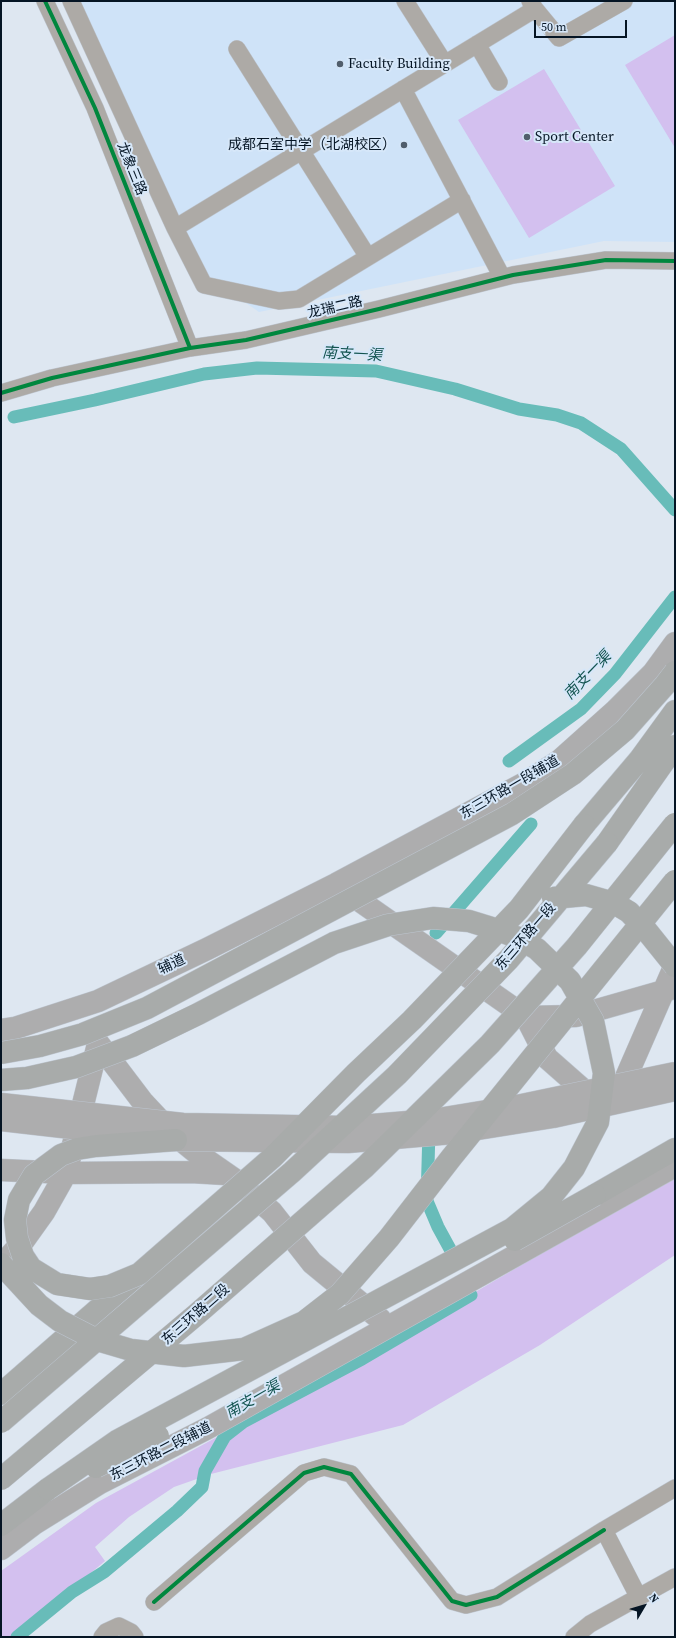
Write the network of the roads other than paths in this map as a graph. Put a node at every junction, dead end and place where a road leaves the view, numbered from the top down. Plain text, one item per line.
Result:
1 (45, 1) edge
2 (71, 1) edge
3 (405, 1) edge
4 (624, 1) edge
5 (532, 5) edge
6 (477, 44) junction
7 (237, 49) dead end
8 (445, 64) junction
9 (499, 82) dead end
10 (403, 89) junction
11 (301, 151) junction
12 (462, 200) junction
13 (175, 228) junction
14 (368, 257) junction
15 (675, 261) edge
16 (502, 277) junction
17 (190, 348) junction
18 (1, 393) edge
19 (675, 643) edge
20 (675, 672) edge
21 (675, 711) edge
22 (675, 746) edge
23 (675, 824) edge
24 (675, 881) edge
25 (336, 884) junction
26 (519, 909) junction
27 (675, 965) edge
28 (670, 989) edge
29 (98, 1001) junction
30 (526, 1017) junction
31 (1, 1030) edge
32 (98, 1043) junction
33 (1, 1053) edge
34 (675, 1074) edge
35 (1, 1080) edge
36 (675, 1090) edge
37 (1, 1104) edge
38 (610, 1114) junction
39 (1, 1120) edge
40 (176, 1140) junction
41 (675, 1150) edge
42 (675, 1166) edge
43 (1, 1170) edge
44 (66, 1173) junction
45 (225, 1174) junction
46 (532, 1246) junction
47 (1, 1265) edge
48 (139, 1274) junction
49 (388, 1326) junction
50 (1, 1394) edge
51 (1, 1422) edge
52 (1, 1479) edge
53 (675, 1488) edge
54 (48, 1489) junction
55 (1, 1525) edge
56 (604, 1530) junction
57 (1, 1549) edge
58 (675, 1577) edge
59 (639, 1598) junction
60 (154, 1602) dead end
61 (102, 1637) edge
62 (135, 1637) edge
63 (574, 1637) edge

1 - 17 street, 龙象三路
2 - 13 street
3 - 8 street
4 - 5 street
5 - 6 street
6 - 8 street
6 - 9 street
7 - 11 street
8 - 10 street
10 - 11 street
10 - 12 street
11 - 13 street
11 - 14 street
12 - 14 street
12 - 16 street
13 - 14 street
15 - 16 street, 龙瑞二路
16 - 17 street, 龙瑞二路
17 - 18 street, 龙瑞二路
19 - 25 main road, 东三环路一段辅道
20 - 33 highway, bridge
21 - 26 highway, bridge
22 - 51 highway, 东三环路一段, bridge
23 - 52 highway, 东三环路二段, bridge
24 - 47 highway, bridge
25 - 29 main road, 辅道
25 - 30 main road
26 - 27 highway, bridge
26 - 48 highway, bridge
27 - 28 main road
28 - 30 main road
28 - 38 main road
29 - 31 main road, 辅道
29 - 32 main road
30 - 38 main road
32 - 44 main road
32 - 45 main road
34 - 37 main road, bridge
35 - 54 highway, bridge
36 - 40 main road, bridge
38 - 46 main road
39 - 40 main road, bridge
40 - 48 highway, bridge
41 - 54 highway, bridge
42 - 46 main road, 东三环路二段辅道
43 - 44 main road
44 - 45 main road
44 - 47 main road
45 - 49 main road
46 - 49 main road, 东三环路二段辅道
48 - 50 highway, bridge
49 - 57 main road, 东三环路二段辅道
53 - 56 street
54 - 55 highway
56 - 59 street
56 - 60 street
58 - 59 street
59 - 63 street
61 - 62 street

